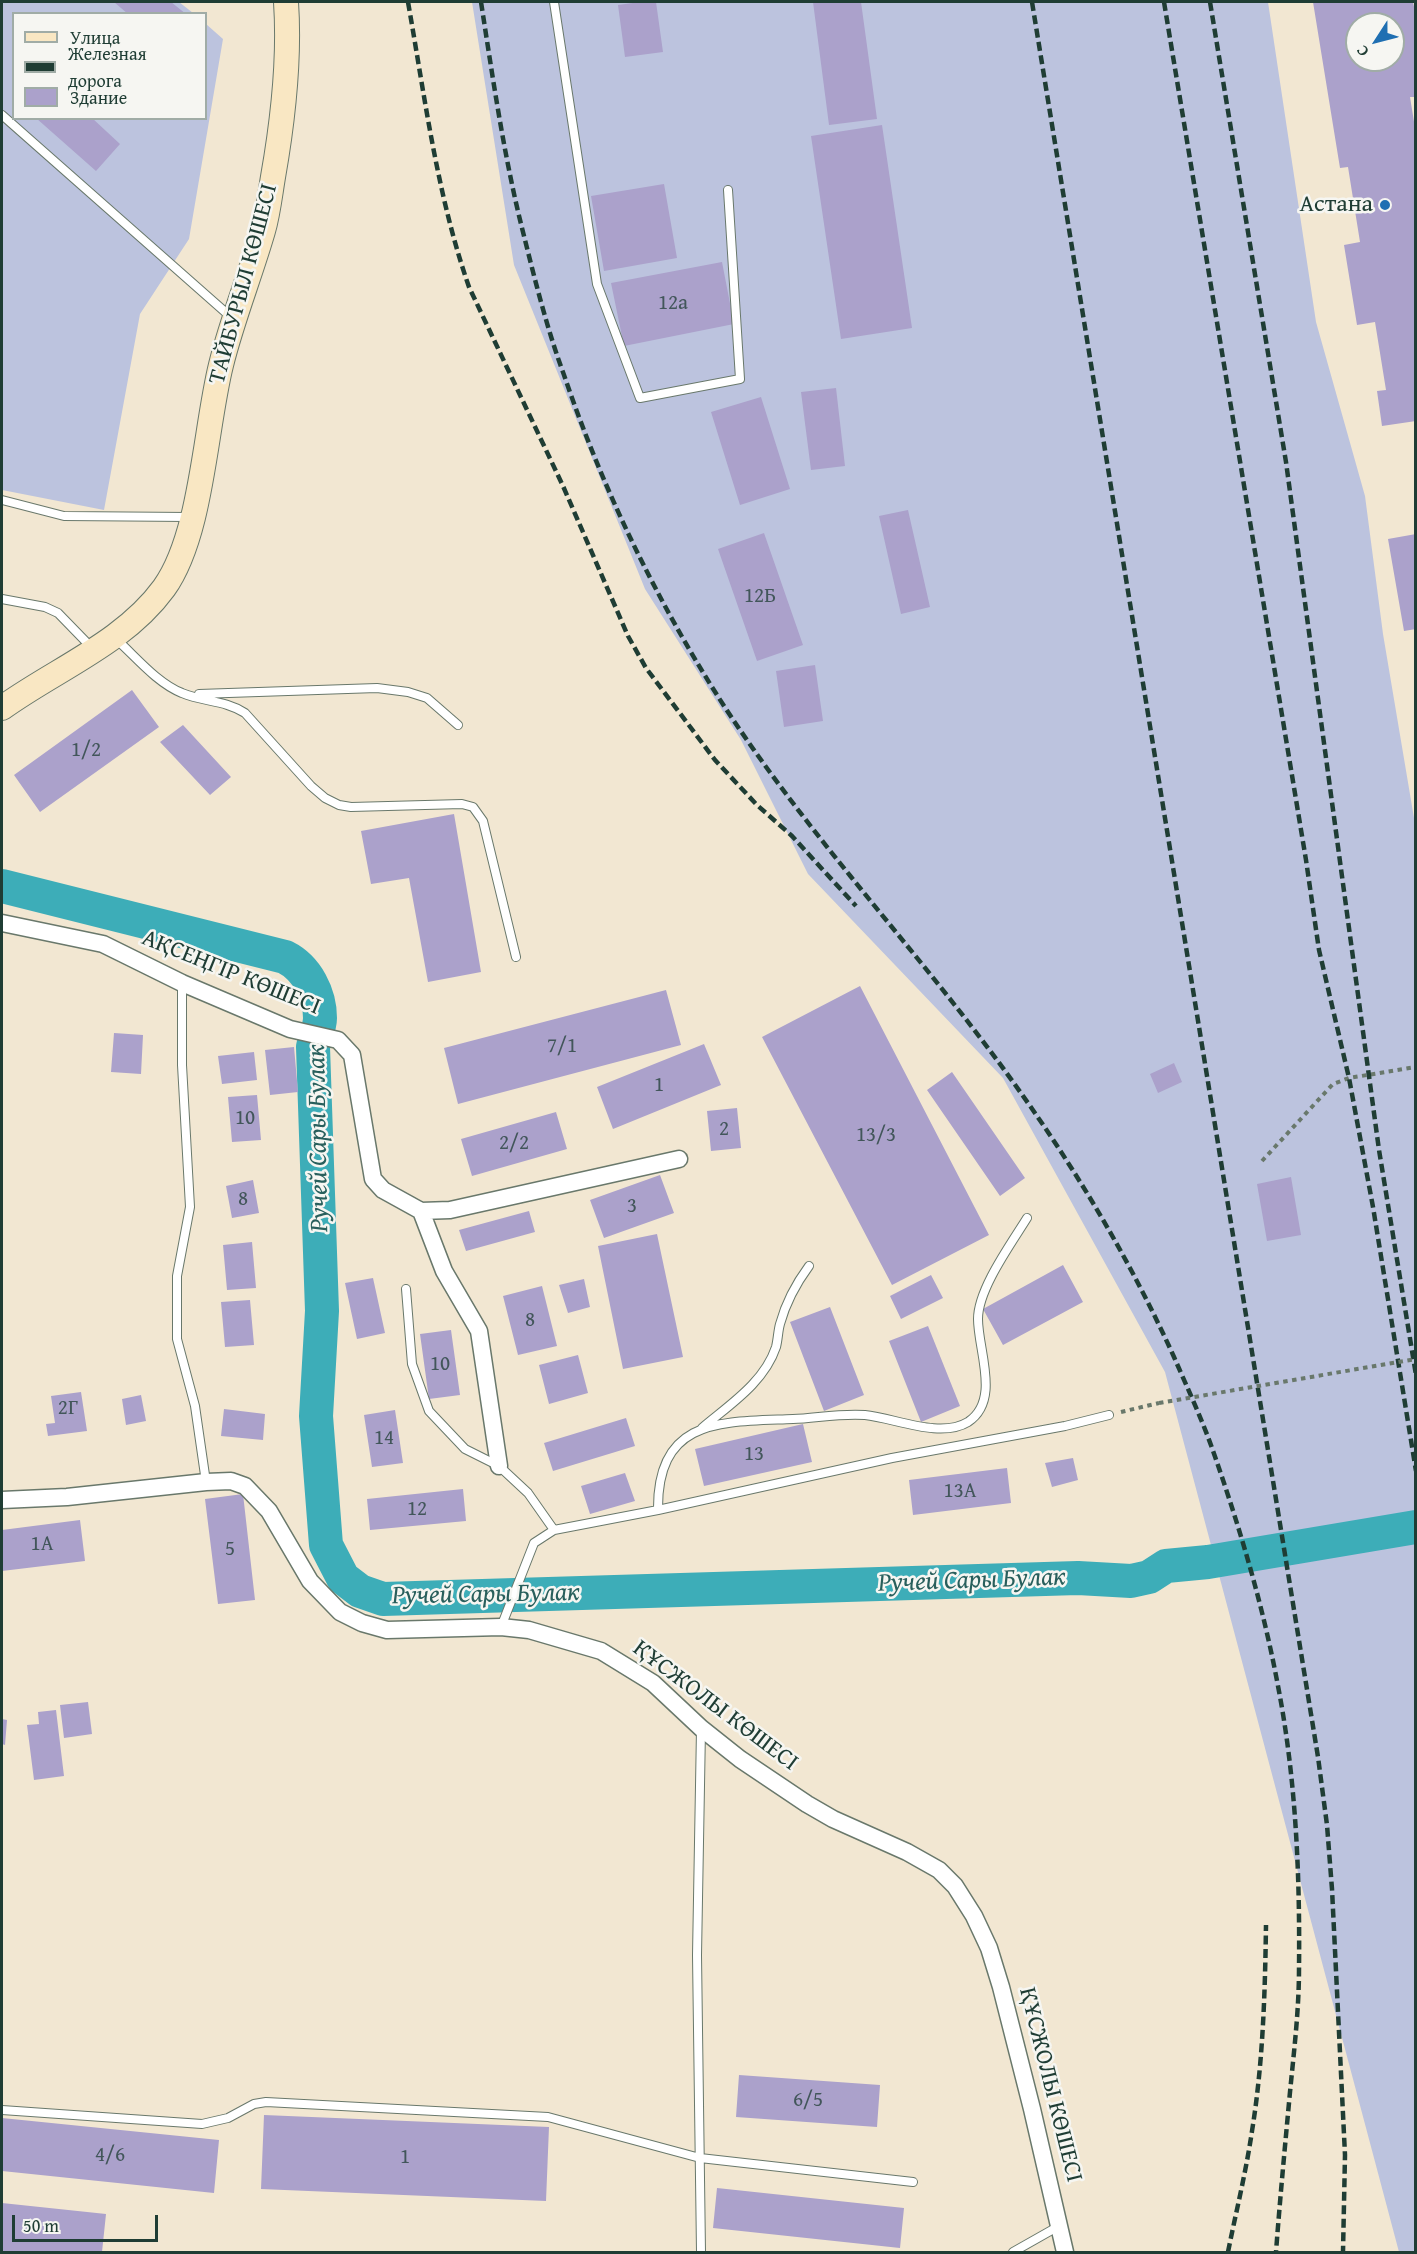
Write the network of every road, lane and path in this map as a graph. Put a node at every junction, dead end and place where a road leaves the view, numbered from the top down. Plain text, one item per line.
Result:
1 (286, 2) edge
2 (554, 2) edge
3 (2, 116) edge
4 (728, 190) dead end
5 (235, 320) junction
6 (2, 500) edge
7 (193, 517) junction
8 (2, 599) edge
9 (104, 643) junction
10 (184, 694) junction
11 (2, 708) edge
12 (458, 725) dead end
13 (2, 923) edge
14 (516, 957) dead end
15 (182, 983) junction
16 (1416, 1068) edge
17 (679, 1159) dead end
18 (1263, 1161) dead end
19 (421, 1211) junction
20 (1027, 1218) dead end
21 (809, 1266) dead end
22 (406, 1289) dead end
23 (1416, 1359) edge
24 (1108, 1415) joint
25 (699, 1430) junction
26 (499, 1466) junction
27 (206, 1482) junction
28 (2, 1500) edge
29 (658, 1510) junction
30 (554, 1530) junction
31 (501, 1627) junction
32 (701, 1728) junction
33 (2, 2110) edge
34 (700, 2158) junction
35 (913, 2182) dead end
36 (1059, 2226) junction
37 (701, 2253) edge
38 (1013, 2253) edge
39 (1065, 2253) edge

1 - 5 main road, ТАЙБУРЫЛ КӨШЕСІ
2 - 4 lane
3 - 5 lane
5 - 7 main road, ТАЙБУРЫЛ КӨШЕСІ
6 - 7 lane
7 - 9 main road, ТАЙБУРЫЛ КӨШЕСІ
8 - 9 lane
9 - 10 lane
9 - 11 main road, ТАЙБУРЫЛ КӨШЕСІ
10 - 12 lane
10 - 14 lane
13 - 15 street, АҚСЕҢГІР КӨШЕСІ
15 - 19 street, АҚСЕҢГІР КӨШЕСІ
15 - 27 lane
16 - 18 path
17 - 19 street
19 - 26 street
20 - 25 lane
21 - 25 lane
22 - 26 lane
23 - 24 path, bridge
24 - 29 lane
25 - 29 lane
26 - 30 lane
27 - 28 street, ҚҰСЖОЛЫ КӨШЕСІ
27 - 31 street, ҚҰСЖОЛЫ КӨШЕСІ
29 - 30 lane
30 - 31 lane
31 - 32 street, ҚҰСЖОЛЫ КӨШЕСІ
32 - 34 lane
32 - 36 street, ҚҰСЖОЛЫ КӨШЕСІ
33 - 34 lane
34 - 35 lane
34 - 37 lane
36 - 38 lane
36 - 39 street, ҚҰСЖОЛЫ КӨШЕСІ

